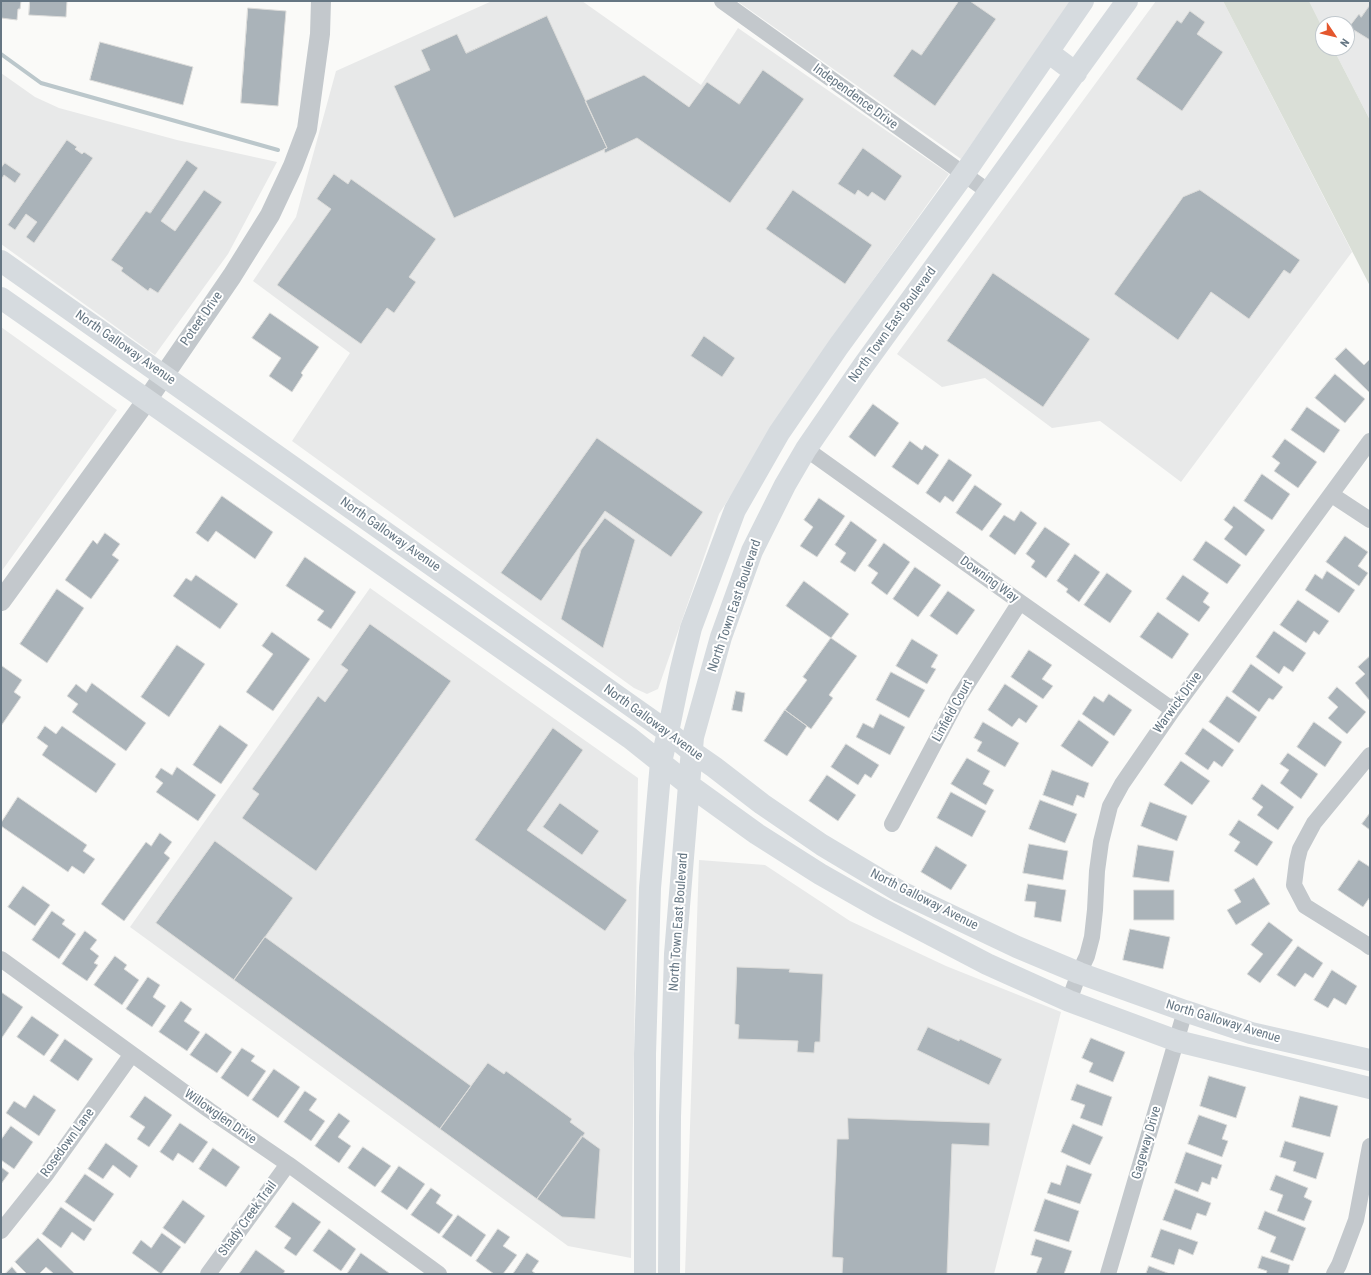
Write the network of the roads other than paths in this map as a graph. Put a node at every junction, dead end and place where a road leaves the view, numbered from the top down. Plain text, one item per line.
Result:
1 (321, 1) edge
2 (722, 1) edge
3 (1083, 1) edge
4 (1127, 1) edge
5 (1048, 52) junction
6 (1076, 73) junction
7 (964, 174) junction
8 (989, 192) junction
9 (1, 261) edge
10 (19, 273) junction
11 (1, 298) edge
12 (855, 323) junction
13 (881, 342) junction
14 (163, 375) junction
15 (147, 400) junction
16 (1370, 441) edge
17 (806, 449) junction
18 (324, 489) junction
19 (1332, 494) junction
20 (308, 513) junction
21 (1370, 520) edge
22 (724, 540) junction
23 (752, 551) junction
24 (477, 597) junction
25 (1, 602) edge
26 (1020, 602) junction
27 (461, 619) junction
28 (1173, 710) junction
29 (668, 732) junction
30 (691, 751) junction
31 (1370, 755) edge
32 (661, 762) junction
33 (689, 785) junction
34 (892, 824) dead end
35 (894, 888) junction
36 (882, 910) junction
37 (1370, 947) edge
38 (1, 959) edge
39 (648, 972) junction
40 (674, 972) junction
41 (1079, 973) junction
42 (1069, 1001) junction
43 (1185, 1011) junction
44 (1176, 1041) junction
45 (132, 1054) junction
46 (1370, 1060) edge
47 (1370, 1088) edge
48 (644, 1117) junction
49 (670, 1117) junction
50 (1370, 1146) edge
51 (288, 1164) junction
52 (1, 1231) edge
53 (423, 1269) edge
54 (208, 1274) edge
55 (439, 1274) edge
56 (645, 1274) edge
57 (669, 1274) edge
58 (1108, 1274) edge
59 (1334, 1274) edge

1 - 14 street, Poteet Drive
2 - 7 street, Independence Drive
3 - 5 main road, North Town East Boulevard
4 - 6 main road, North Town East Boulevard
5 - 6 main road
5 - 7 main road, North Town East Boulevard
6 - 8 main road, North Town East Boulevard
7 - 8 street, Independence Drive
7 - 12 main road, North Town East Boulevard
8 - 13 main road, North Town East Boulevard
9 - 10 main road, North Galloway Avenue
10 - 11 main road
10 - 14 main road, North Galloway Avenue
11 - 15 main road, North Galloway Avenue
12 - 13 main road
12 - 22 main road, North Town East Boulevard
13 - 17 main road, North Town East Boulevard
14 - 15 street, Poteet Drive
14 - 18 main road, North Galloway Avenue
15 - 20 main road, North Galloway Avenue
15 - 25 street, Poteet Drive
16 - 19 street, Warwick Drive
17 - 23 main road, North Town East Boulevard
17 - 26 street, Downing Way
18 - 20 main road
18 - 24 main road, North Galloway Avenue
19 - 21 street
19 - 28 street, Warwick Drive
20 - 27 main road, North Galloway Avenue
22 - 23 main road
22 - 29 main road, North Town East Boulevard
23 - 30 main road, North Town East Boulevard
24 - 27 main road
24 - 29 main road, North Galloway Avenue
26 - 28 street, Downing Way
26 - 34 street, Linfield Court
27 - 32 main road, North Galloway Avenue
28 - 41 street, Warwick Drive
29 - 30 main road, North Galloway Avenue
29 - 32 main road, North Town East Boulevard
30 - 33 main road, North Town East Boulevard
30 - 35 main road, North Galloway Avenue
31 - 37 street
32 - 33 main road, North Galloway Avenue
32 - 39 main road, North Town East Boulevard
33 - 36 main road, North Galloway Avenue
33 - 40 main road, North Town East Boulevard
35 - 36 main road
35 - 41 main road, North Galloway Avenue
36 - 42 main road, North Galloway Avenue
38 - 45 street, Willowglen Drive
39 - 40 main road
39 - 48 main road, North Town East Boulevard
40 - 49 main road, North Town East Boulevard
41 - 42 street, Warwick Drive
41 - 43 main road, North Galloway Avenue
42 - 44 main road, North Galloway Avenue
43 - 44 street, Gageway Drive
43 - 46 main road, North Galloway Avenue
44 - 47 main road, North Galloway Avenue
44 - 58 street, Gageway Drive
45 - 51 street, Willowglen Drive
45 - 52 street, Rosedown Lane
48 - 49 main road
48 - 56 main road, North Town East Boulevard
49 - 57 main road, North Town East Boulevard
50 - 59 street
51 - 53 street, Willowglen Drive
51 - 54 street, Shady Creek Trail
53 - 55 street, Willowglen Drive

